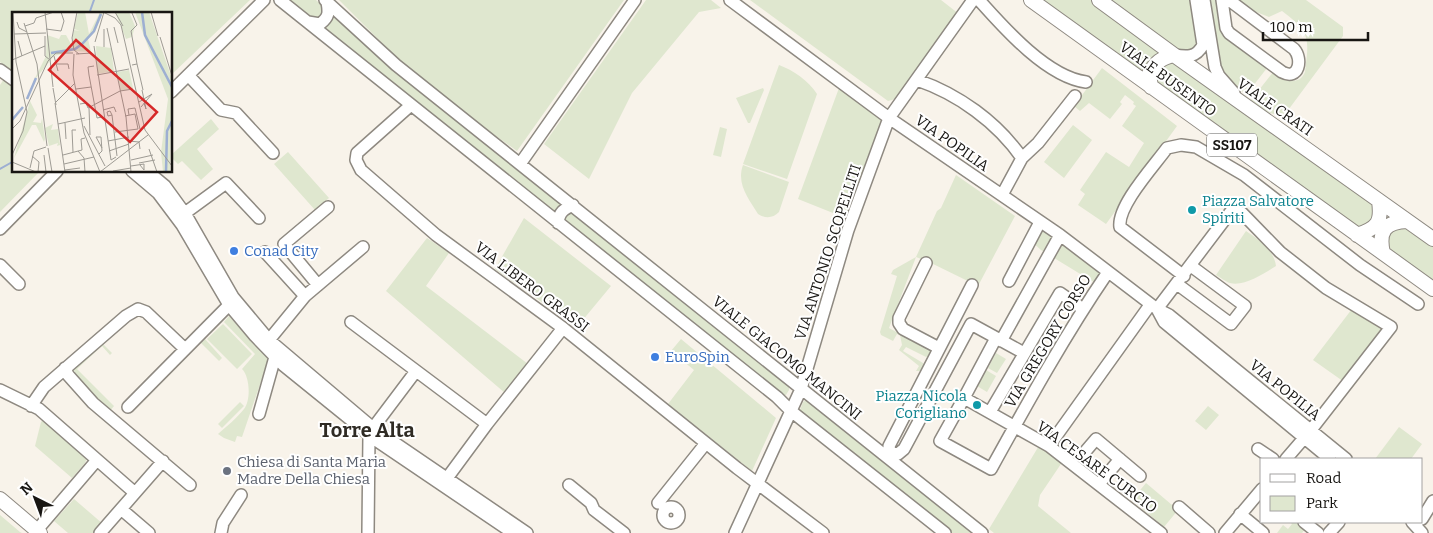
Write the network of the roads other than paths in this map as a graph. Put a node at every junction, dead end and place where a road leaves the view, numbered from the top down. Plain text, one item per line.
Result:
1 (264, 0) edge
2 (280, 0) edge
3 (635, 0) edge
4 (730, 0) edge
5 (974, 0) edge
6 (979, 0) edge
7 (1031, 0) edge
8 (1099, 0) edge
9 (1196, 0) edge
10 (1204, 0) edge
11 (1222, 0) edge
12 (1229, 0) edge
13 (326, 1) edge
14 (308, 22) junction
15 (1207, 44) junction
16 (1174, 55) junction
17 (0, 70) edge
18 (188, 75) junction
19 (12, 79) edge
20 (0, 80) edge
21 (917, 80) junction
22 (1086, 82) dead end
23 (1152, 87) junction
24 (12, 88) edge
25 (172, 91) edge
26 (1074, 96) dead end
27 (411, 105) junction
28 (1244, 105) junction
29 (889, 118) junction
30 (467, 122) junction
31 (453, 139) junction
32 (273, 153) dead end
33 (1022, 158) junction
34 (520, 164) junction
35 (56, 172) edge
36 (133, 172) edge
37 (148, 172) edge
38 (1002, 195) junction
39 (1379, 201) junction
40 (573, 205) junction
41 (328, 206) dead end
42 (185, 213) junction
43 (259, 218) dead end
44 (1407, 221) junction
45 (558, 222) junction
46 (1040, 222) junction
47 (0, 229) edge
48 (1060, 235) junction
49 (1357, 235) junction
50 (1433, 240) edge
51 (363, 247) dead end
52 (265, 252) dead end
53 (1383, 253) junction
54 (926, 263) dead end
55 (0, 265) edge
56 (1191, 266) junction
57 (1108, 272) junction
58 (1180, 280) junction
59 (1009, 281) dead end
60 (19, 284) dead end
61 (318, 285) junction
62 (972, 285) dead end
63 (1433, 289) edge
64 (305, 296) junction
65 (1418, 304) dead end
66 (229, 305) junction
67 (1154, 307) junction
68 (1083, 309) junction
69 (351, 322) dead end
70 (563, 328) junction
71 (998, 339) junction
72 (269, 340) junction
73 (939, 348) junction
74 (185, 349) junction
75 (1024, 353) junction
76 (275, 357) junction
77 (65, 368) junction
78 (416, 371) junction
79 (801, 389) junction
80 (0, 390) edge
81 (964, 398) junction
82 (31, 406) junction
83 (128, 407) dead end
84 (791, 411) junction
85 (990, 412) junction
86 (259, 414) dead end
87 (487, 424) junction
88 (1015, 426) junction
89 (371, 432) junction
90 (1308, 434) junction
91 (706, 443) junction
92 (1049, 446) junction
93 (1258, 449) dead end
94 (1084, 453) dead end
95 (888, 454) junction
96 (1272, 458) edge
97 (1287, 458) edge
98 (1329, 458) edge
99 (1344, 458) edge
100 (1120, 459) junction
101 (97, 460) junction
102 (163, 461) junction
103 (1140, 476) dead end
104 (444, 482) junction
105 (758, 484) junction
106 (1099, 484) junction
107 (190, 485) dead end
108 (569, 485) dead end
109 (1260, 491) edge
110 (135, 493) junction
111 (241, 495) dead end
112 (0, 499) edge
113 (1433, 501) edge
114 (658, 503) dead end
115 (1179, 507) dead end
116 (121, 509) junction
117 (1240, 514) junction
118 (1423, 516) edge
119 (668, 523) dead end
120 (1305, 523) edge
121 (1338, 523) edge
122 (39, 531) edge
123 (938, 531) edge
124 (100, 533) edge
125 (149, 533) edge
126 (221, 533) edge
127 (368, 533) edge
128 (513, 533) edge
129 (527, 533) edge
130 (624, 533) edge
131 (661, 533) edge
132 (735, 533) edge
133 (823, 533) edge
134 (982, 533) edge
135 (1161, 533) edge
136 (1209, 533) edge
137 (1226, 533) edge
138 (1262, 533) edge
139 (1318, 533) edge
140 (1329, 533) edge

1 - 18 street
2 - 14 street
3 - 34 street
4 - 29 street, VIA POPILIA
5 - 21 street, VIA ANTONIO SCOPELLITI
6 - 22 street
7 - 23 main road, VIALE BUSENTO / SS107
8 - 16 main road, VIALE CRATI / SS107
9 - 15 street
10 - 15 street
11 - 12 street
13 - 14 street, VIALE GIACOMO MANCINI
13 - 30 street, VIALE GIACOMO MANCINI
14 - 27 street
15 - 16 street
15 - 28 street
16 - 23 main road
16 - 28 main road, VIALE CRATI / SS107
17 - 19 street
18 - 25 street
18 - 32 street
20 - 24 street
21 - 29 street, VIA ANTONIO SCOPELLITI
21 - 33 street
23 - 49 main road, VIALE BUSENTO / SS107
26 - 33 street
27 - 31 street
27 - 70 street, VIA LIBERO GRASSI
28 - 39 main road, VIALE CRATI / SS107
29 - 38 street, VIA POPILIA
29 - 79 street, VIA ANTONIO SCOPELLITI
30 - 31 street
30 - 34 street, VIALE GIACOMO MANCINI
31 - 45 street
33 - 38 street
34 - 40 street, VIALE GIACOMO MANCINI
35 - 47 street
36 - 66 street
37 - 42 street
38 - 46 street, VIA POPILIA
39 - 44 main road, VIALE CRATI / SS107
39 - 49 main road
40 - 45 street
40 - 79 street, VIALE GIACOMO MANCINI
41 - 61 street
42 - 43 street
42 - 72 street
44 - 50 main road, VIALE CRATI / SS107
44 - 53 main road
45 - 84 street
46 - 48 street, VIA POPILIA
46 - 59 street
48 - 57 street, VIA POPILIA
48 - 71 street
49 - 53 main road, VIALE BUSENTO / SS107
51 - 61 street
52 - 64 street
53 - 63 main road, VIALE BUSENTO / SS107
54 - 73 street
55 - 60 street
56 - 58 street
56 - 58 street
56 - 90 street
57 - 67 street, VIA POPILIA
57 - 68 street, VIA GREGORY CORSO
58 - 65 street
58 - 67 street
61 - 64 street
62 - 73 street
64 - 72 street
66 - 74 street
66 - 76 street
67 - 90 street, VIA POPILIA
67 - 92 street
68 - 75 street
68 - 88 street, VIA GREGORY CORSO
69 - 78 street
70 - 87 street
70 - 91 street, VIA LIBERO GRASSI
71 - 75 street
71 - 81 street
71 - 95 street
72 - 89 street
73 - 95 street
74 - 77 street
74 - 83 street
75 - 85 street
76 - 86 street
76 - 89 street
77 - 82 street
77 - 102 street
78 - 87 street
78 - 89 street
79 - 84 street, VIA ANTONIO SCOPELLITI
79 - 95 street, VIALE GIACOMO MANCINI
80 - 82 street
81 - 85 street
81 - 88 street
82 - 101 street
84 - 105 street, VIA ANTONIO SCOPELLITI
84 - 123 street
85 - 88 street
87 - 104 street
88 - 92 street, VIA CESARE CURCIO
89 - 104 street
89 - 127 street
90 - 97 street
90 - 98 street, VIA POPILIA
90 - 99 street, VIA POPILIA
91 - 105 street, VIA LIBERO GRASSI
91 - 114 street
92 - 106 street, VIA CESARE CURCIO
93 - 96 street
94 - 100 street
95 - 134 street, VIALE GIACOMO MANCINI
100 - 103 street
100 - 106 street
101 - 110 street
101 - 122 street
102 - 107 street
102 - 110 street
104 - 128 street
104 - 129 street
105 - 132 street, VIA ANTONIO SCOPELLITI
105 - 133 street, VIA LIBERO GRASSI
106 - 135 street, VIA CESARE CURCIO
108 - 130 street
109 - 117 street
110 - 116 street
111 - 126 street
112 - 122 main road
113 - 118 street
115 - 136 street
116 - 124 street
116 - 125 street
117 - 137 street
117 - 138 street
119 - 131 street
120 - 139 street
121 - 140 street

